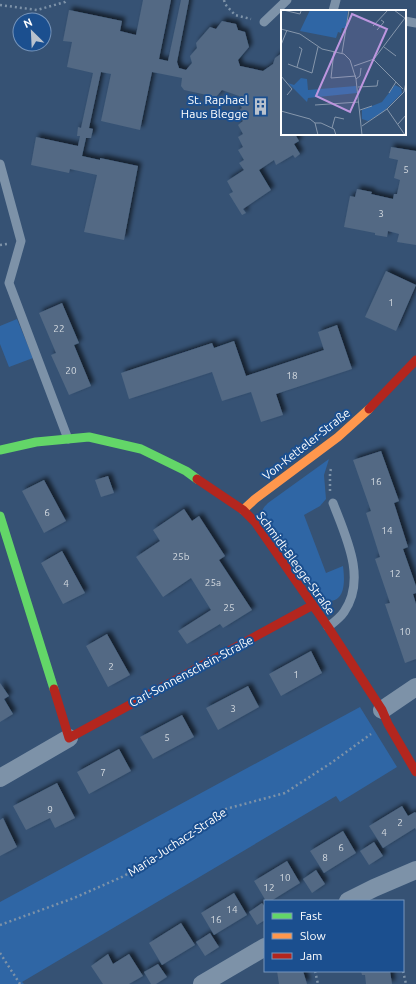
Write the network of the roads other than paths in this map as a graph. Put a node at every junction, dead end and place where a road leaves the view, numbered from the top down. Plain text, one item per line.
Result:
1 (287, 0) edge
2 (336, 0) edge
3 (333, 10) edge
4 (406, 21) edge
5 (264, 22) road end
6 (416, 23) edge
7 (0, 164) edge
8 (416, 360) edge
9 (68, 439) junction
10 (0, 450) edge
11 (333, 503) road end
12 (243, 510) junction
13 (0, 516) edge
14 (313, 605) junction
15 (328, 627) junction
16 (416, 687) edge
17 (382, 710) junction
18 (69, 738) junction
19 (416, 772) edge
20 (0, 778) edge
21 (416, 870) edge
22 (350, 900) edge
23 (264, 948) edge
24 (212, 981) edge

1 - 5 lane
2 - 3 lane
4 - 6 lane
7 - 9 lane
8 - 12 street, Von-Ketteler-Straße
9 - 10 street, Schmidt-Blegge-Straße
9 - 12 street, Schmidt-Blegge-Straße
11 - 15 lane
12 - 14 street, Schmidt-Blegge-Straße
13 - 18 street
14 - 15 street, Schmidt-Blegge-Straße
14 - 18 street, Carl-Sonnenschein-Straße
15 - 17 street, Schmidt-Blegge-Straße
16 - 17 street
17 - 19 street, Schmidt-Blegge-Straße
18 - 20 street, Carl-Sonnenschein-Straße
21 - 22 street
23 - 24 street

